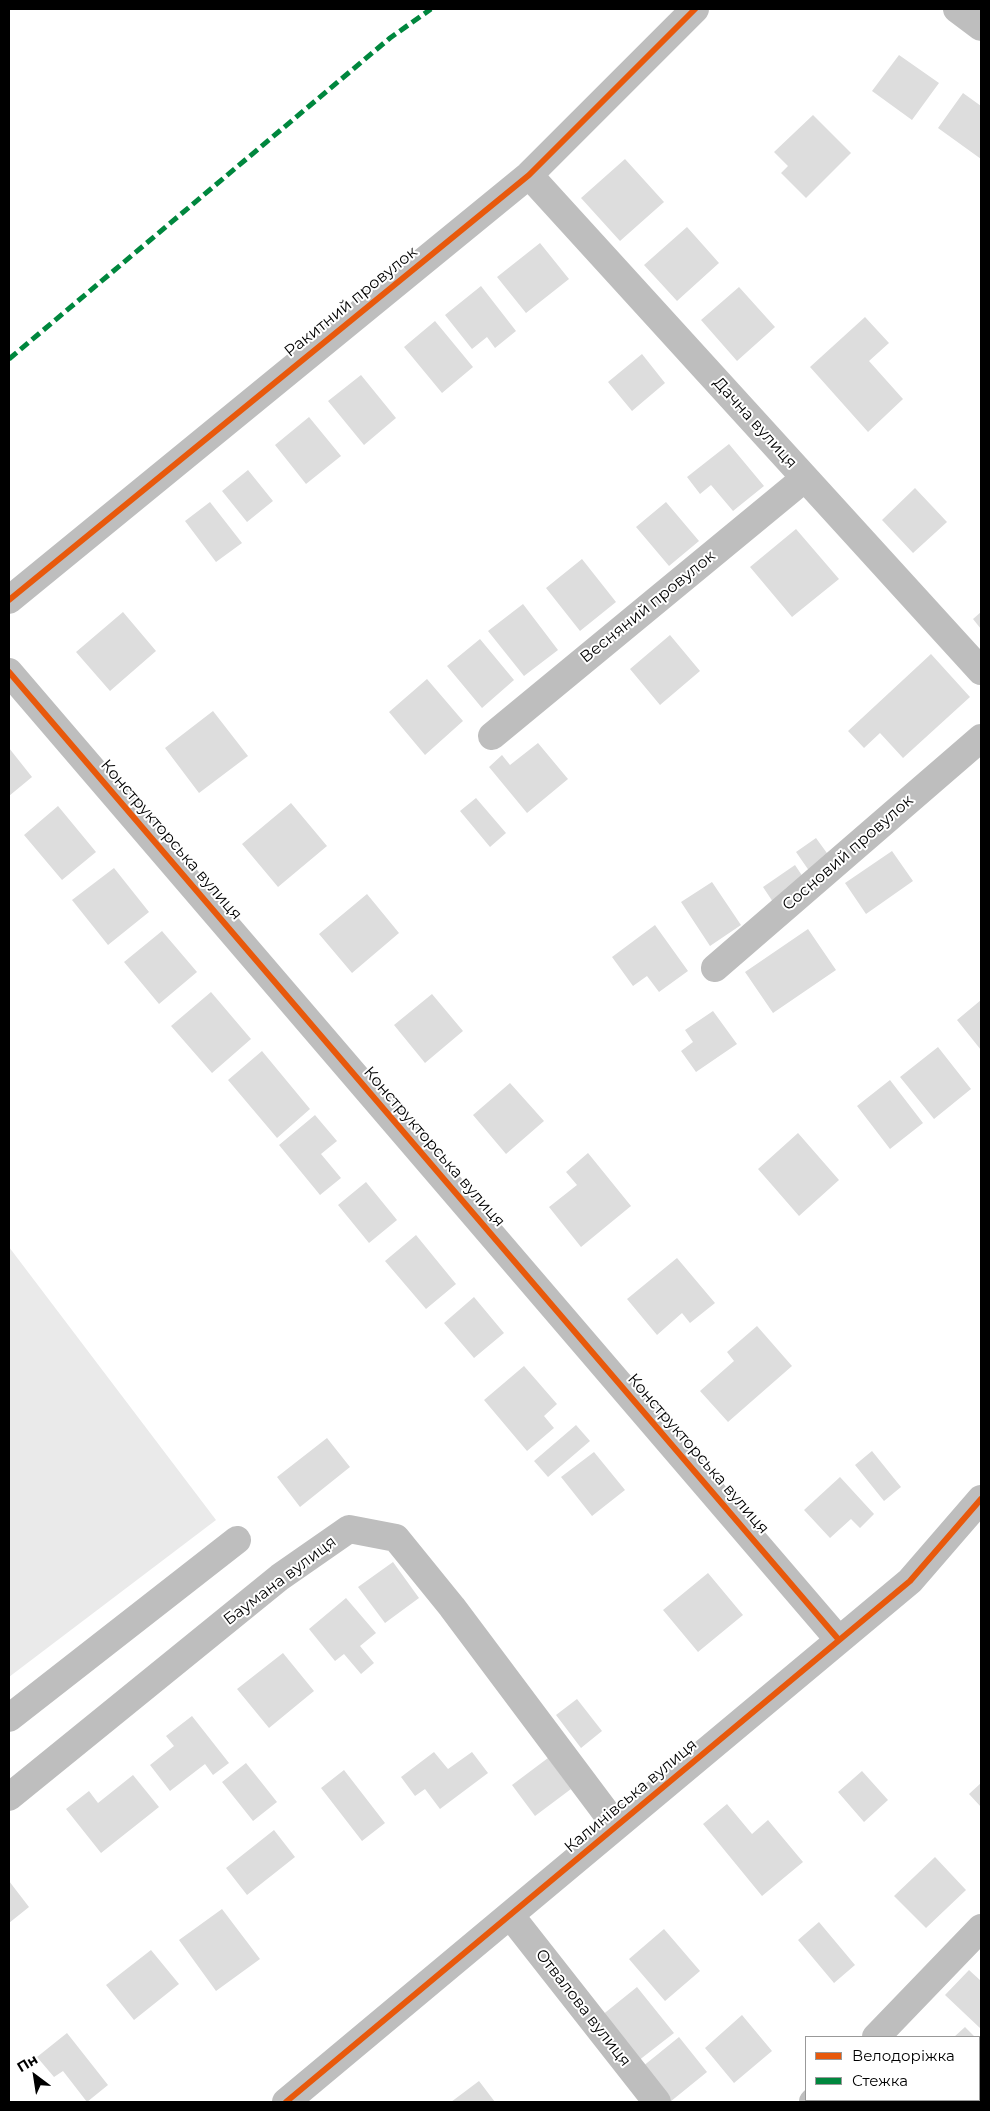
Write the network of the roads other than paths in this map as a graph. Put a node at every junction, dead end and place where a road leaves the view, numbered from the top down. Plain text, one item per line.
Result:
1 (695, 9) edge
2 (957, 9) edge
3 (981, 27) edge
4 (529, 175) junction
5 (805, 478) junction
6 (9, 600) edge
7 (981, 671) edge
8 (9, 672) edge
9 (492, 736) dead end
10 (981, 738) edge
11 (715, 968) dead end
12 (979, 1505) edge
13 (238, 1540) dead end
14 (839, 1640) junction
15 (9, 1718) edge
16 (9, 1797) edge
17 (616, 1826) junction
18 (510, 1915) junction
19 (981, 1928) edge
20 (877, 2036) edge
21 (286, 2102) edge
22 (656, 2102) edge

1 - 4 street, Ракитний провулок
2 - 3 street
4 - 5 street, Дачна вулиця
4 - 6 street, Ракитний провулок
5 - 7 street, Дачна вулиця
5 - 9 street, Весняний провулок
8 - 14 street, Конструкторська вулиця
10 - 11 street, Сосновий провулок
12 - 14 street, Калинівська вулиця
13 - 15 street
14 - 17 street, Калинівська вулиця
16 - 17 street, Баумана вулиця
17 - 18 street, Калинівська вулиця
18 - 21 street, Калинівська вулиця
18 - 22 street, Отвалова вулиця
19 - 20 street

